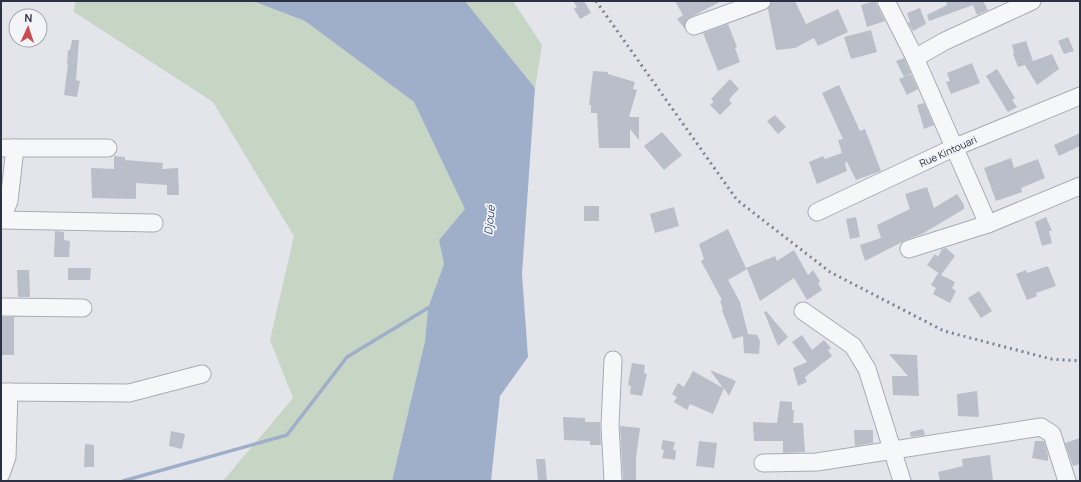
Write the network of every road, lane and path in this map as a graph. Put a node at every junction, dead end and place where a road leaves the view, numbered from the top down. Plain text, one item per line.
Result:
1 (762, 1) edge
2 (886, 1) edge
3 (1032, 1) edge
4 (694, 26) dead end
5 (915, 58) junction
6 (1080, 96) edge
7 (8, 148) edge
8 (108, 148) dead end
9 (953, 148) junction
10 (1080, 186) edge
11 (817, 212) dead end
12 (1, 220) edge
13 (154, 223) dead end
14 (988, 224) junction
15 (909, 249) dead end
16 (1, 307) edge
17 (83, 308) dead end
18 (803, 311) dead end
19 (612, 360) dead end
20 (202, 374) dead end
21 (5, 392) edge
22 (892, 449) junction
23 (764, 463) dead end
24 (1, 474) edge
25 (613, 481) edge
26 (902, 481) edge
27 (1067, 481) edge

1 - 4 street
2 - 5 street
3 - 5 street
5 - 9 street
6 - 9 street, Rue Kintouari
7 - 8 street
7 - 12 street
9 - 11 street, Rue Kintouari
9 - 14 street
10 - 14 street
12 - 13 street
14 - 15 street
16 - 17 street
18 - 22 street
19 - 25 street
20 - 21 street
21 - 24 street
22 - 23 street
22 - 26 street
22 - 27 street

